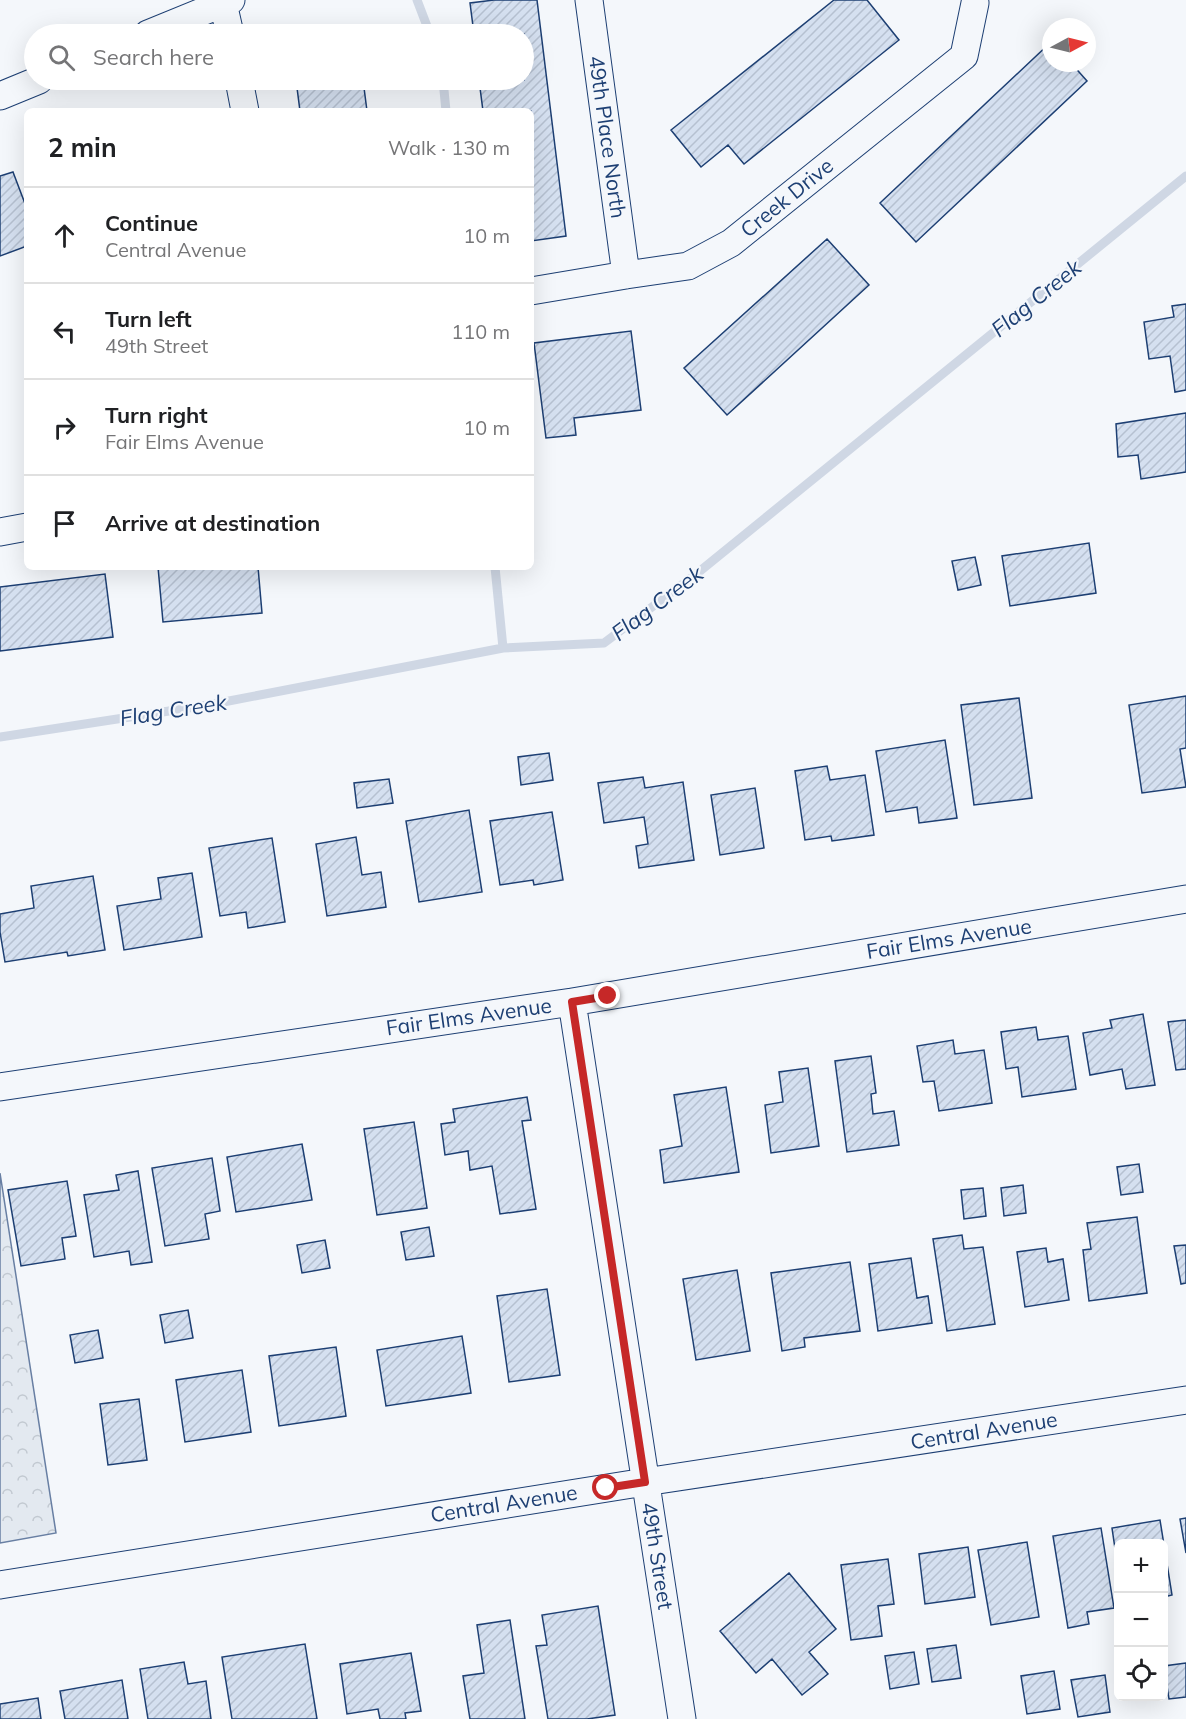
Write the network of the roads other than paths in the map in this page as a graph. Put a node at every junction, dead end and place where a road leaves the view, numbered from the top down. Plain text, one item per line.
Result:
1 (589, 0) edge
2 (227, 2) edge
3 (975, 3) dead end
4 (173, 24) edge
5 (229, 24) edge
6 (24, 86) edge
7 (240, 90) edge
8 (0, 96) edge
9 (244, 108) edge
10 (626, 275) junction
11 (534, 290) edge
12 (24, 528) edge
13 (0, 532) edge
14 (1186, 899) edge
15 (572, 1002) junction
16 (0, 1087) edge
17 (1186, 1400) edge
18 (645, 1482) junction
19 (0, 1585) edge
20 (682, 1719) edge

1 - 10 street, 49th Place North
2 - 4 street
2 - 5 street
3 - 10 street, Creek Drive
6 - 8 street
7 - 9 street
10 - 11 street, Creek Drive
12 - 13 street
14 - 15 street, Fair Elms Avenue
15 - 16 street, Fair Elms Avenue
15 - 18 street, 49th Street
17 - 18 street, Central Avenue
18 - 19 street, Central Avenue
18 - 20 street, 49th Street

